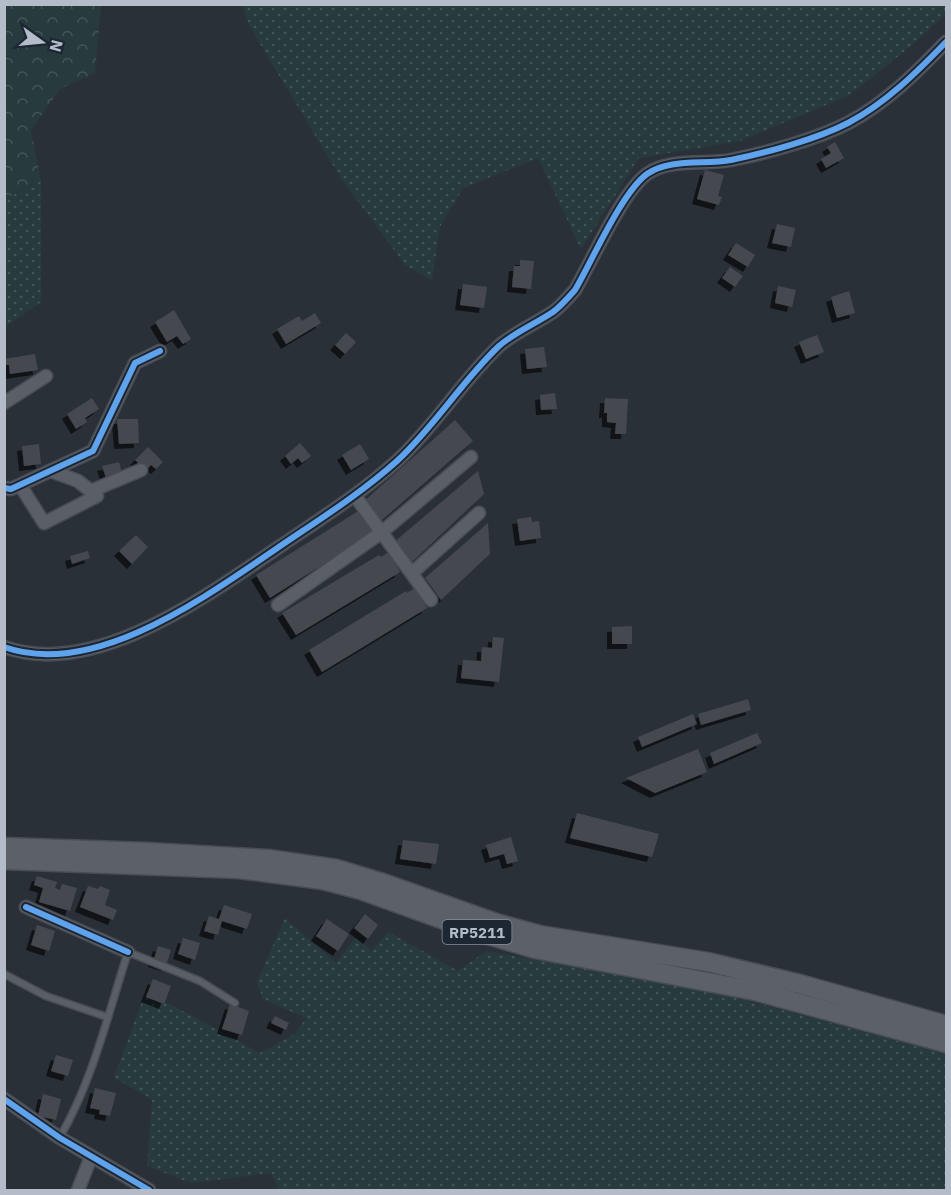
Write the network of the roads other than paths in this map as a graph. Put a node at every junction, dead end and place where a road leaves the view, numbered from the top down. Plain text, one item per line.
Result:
1 (946, 42) edge
2 (160, 351) dead end
3 (46, 376) dead end
4 (4, 403) edge
5 (471, 457) dead end
6 (141, 470) dead end
7 (51, 471) junction
8 (20, 485) junction
9 (4, 488) edge
10 (91, 491) junction
11 (355, 496) junction
12 (478, 513) dead end
13 (382, 531) junction
14 (412, 573) junction
15 (431, 600) dead end
16 (278, 605) dead end
17 (4, 646) edge
18 (4, 847) edge
19 (4, 860) edge
20 (26, 907) dead end
21 (128, 952) junction
22 (4, 974) edge
23 (235, 1003) dead end
24 (107, 1017) junction
25 (946, 1025) edge
26 (946, 1043) edge
27 (4, 1099) edge
28 (60, 1138) junction
29 (91, 1157) junction
30 (78, 1191) edge
31 (148, 1191) edge

1 - 11 street
2 - 7 street
3 - 4 street
5 - 13 street
6 - 10 street
7 - 8 street
7 - 10 street
8 - 9 street
8 - 10 street
11 - 13 street
11 - 17 street
12 - 14 street
13 - 14 street
13 - 16 street
14 - 15 street
18 - 25 main road, RP5211
19 - 26 main road, RP5211
20 - 21 street
21 - 23 lane
21 - 24 lane
22 - 24 lane
24 - 28 lane
27 - 28 street
28 - 29 street
29 - 30 street
29 - 31 street

